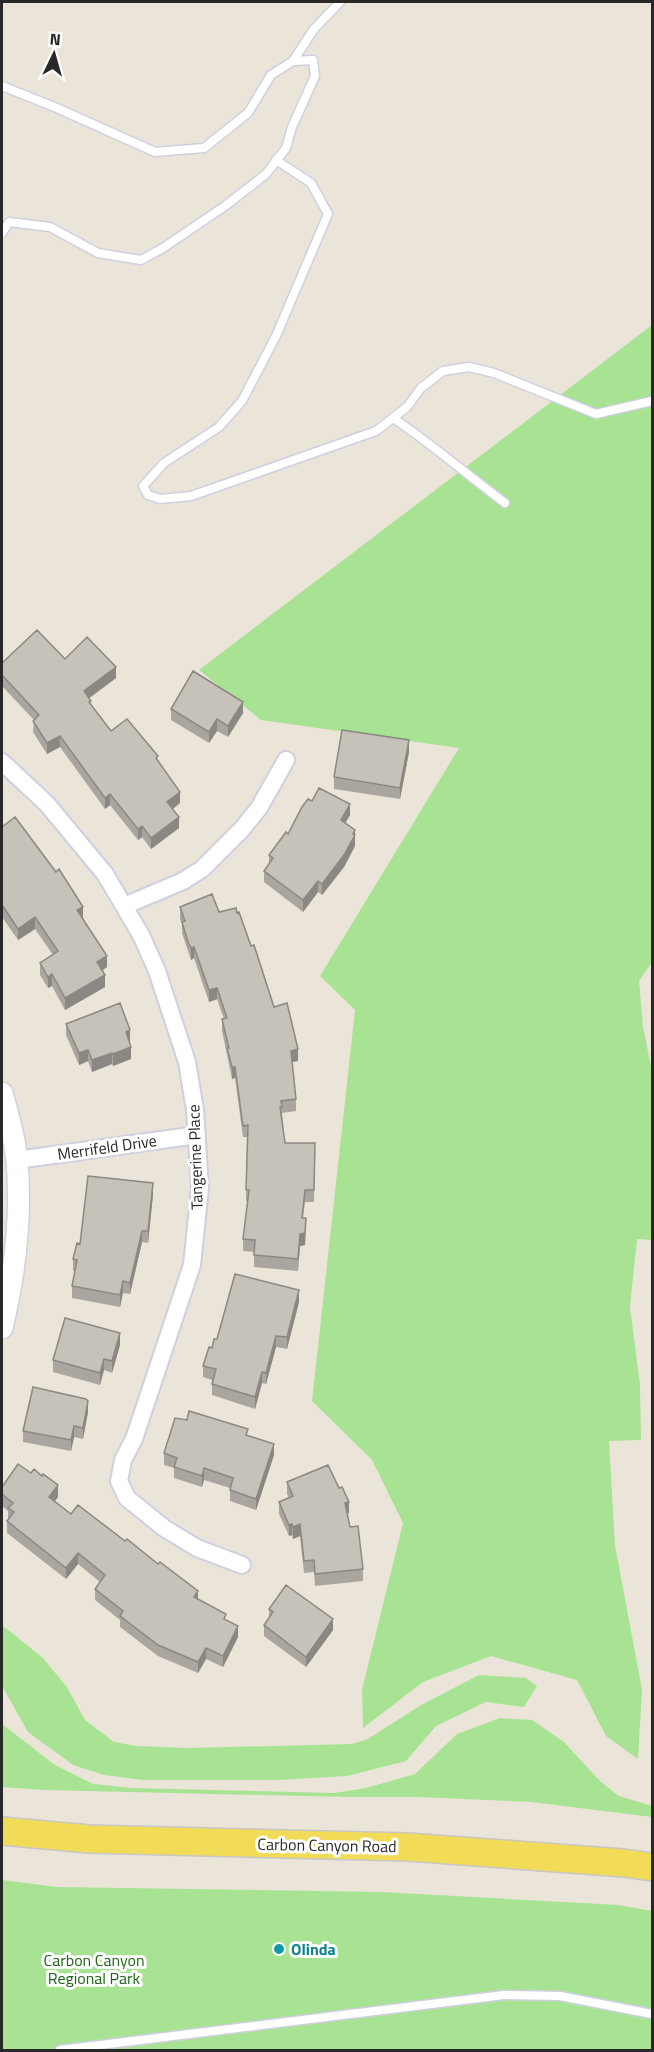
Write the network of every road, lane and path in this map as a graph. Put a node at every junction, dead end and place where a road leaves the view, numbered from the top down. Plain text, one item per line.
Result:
1 (340, 2) edge
2 (293, 61) junction
3 (2, 86) edge
4 (276, 160) junction
5 (2, 233) edge
6 (652, 401) edge
7 (393, 418) junction
8 (505, 503) dead end
9 (286, 760) dead end
10 (2, 762) edge
11 (124, 906) junction
12 (2, 1093) edge
13 (197, 1135) junction
14 (17, 1160) junction
15 (2, 1328) edge
16 (242, 1565) dead end
17 (2, 1831) edge
18 (652, 1867) edge
19 (652, 2014) edge
20 (60, 2050) edge

1 - 2 lane
2 - 3 lane
2 - 4 lane
4 - 5 lane
4 - 7 lane
6 - 7 lane
7 - 8 lane
9 - 11 street
10 - 11 street, Tangerine Place
11 - 13 street, Tangerine Place
12 - 14 street
13 - 14 street, Merrifeld Drive
13 - 16 street, Tangerine Place
14 - 15 street
17 - 18 main road, Carbon Canyon Road
19 - 20 lane

